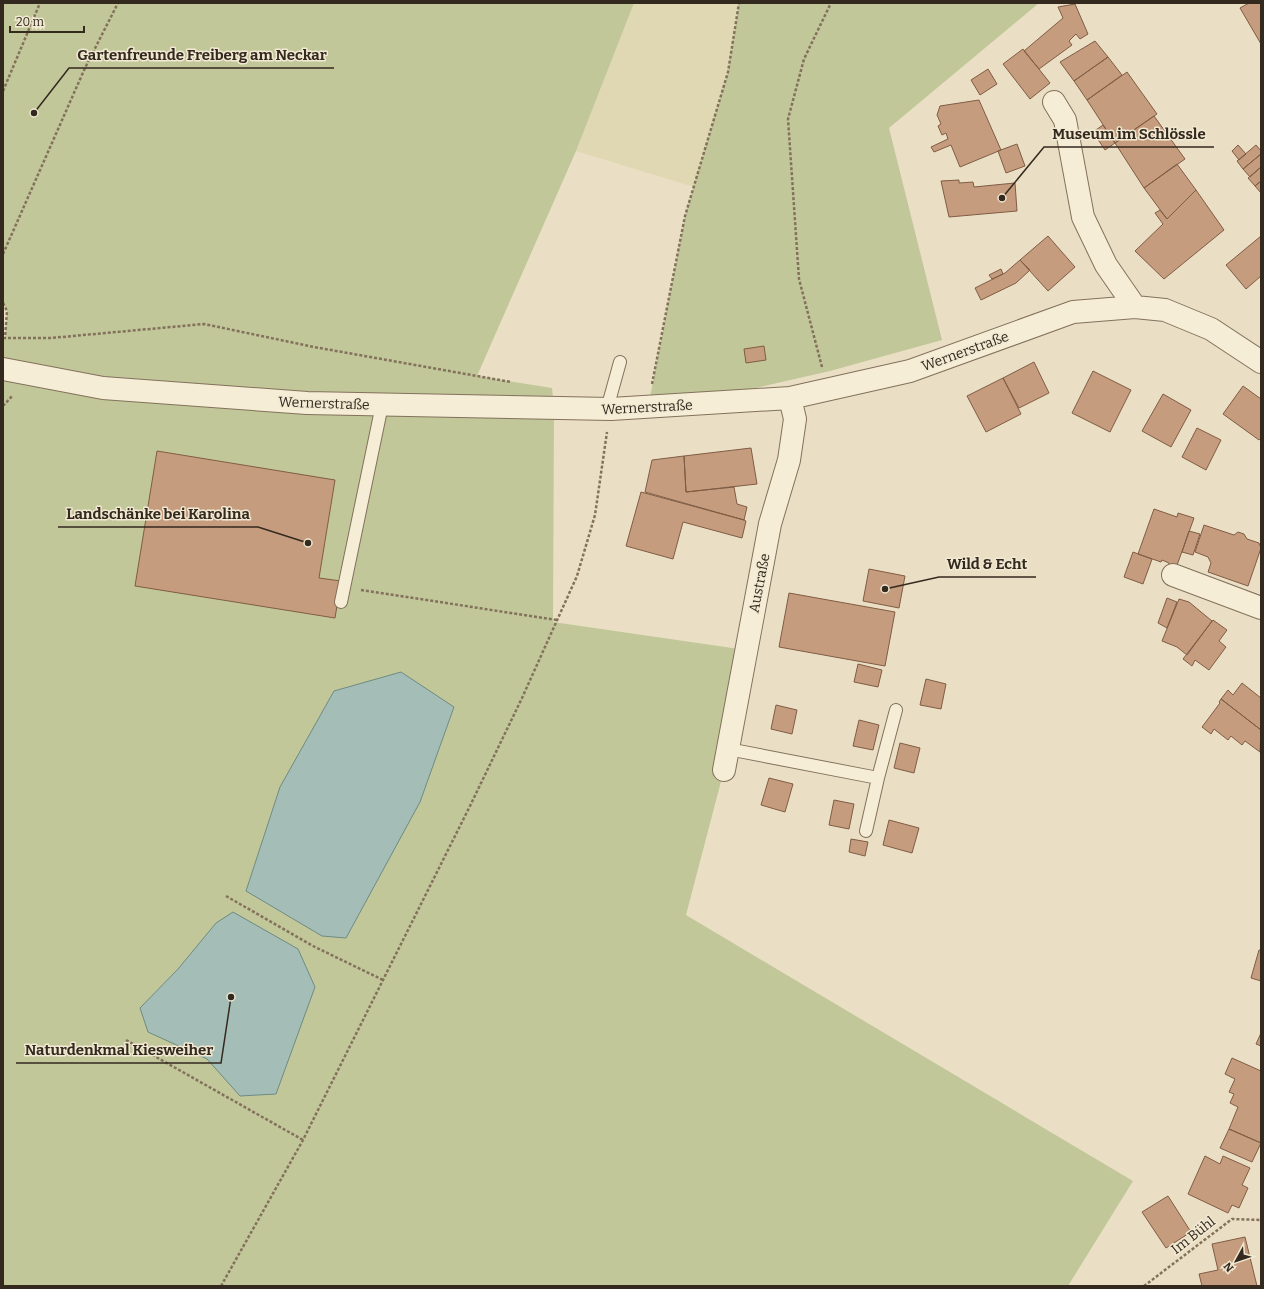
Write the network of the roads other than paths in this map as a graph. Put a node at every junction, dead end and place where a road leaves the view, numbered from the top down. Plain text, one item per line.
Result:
1 (1054, 102) dead end
2 (1135, 307) junction
3 (620, 362) dead end
4 (1261, 362) edge
5 (6, 370) edge
6 (790, 398) junction
7 (382, 405) junction
8 (611, 410) junction
9 (1173, 575) dead end
10 (341, 602) dead end
11 (1261, 608) edge
12 (896, 710) dead end
13 (728, 749) junction
14 (724, 770) dead end
15 (878, 778) junction
16 (866, 831) dead end

1 - 2 street
2 - 4 street, Wernerstraße
2 - 6 street, Wernerstraße
3 - 8 lane
5 - 7 street, Wernerstraße
6 - 8 street, Wernerstraße
6 - 13 street, Austraße
7 - 8 street, Wernerstraße
7 - 10 lane
9 - 11 street
12 - 15 lane
13 - 14 street, Austraße
13 - 15 lane
15 - 16 lane

